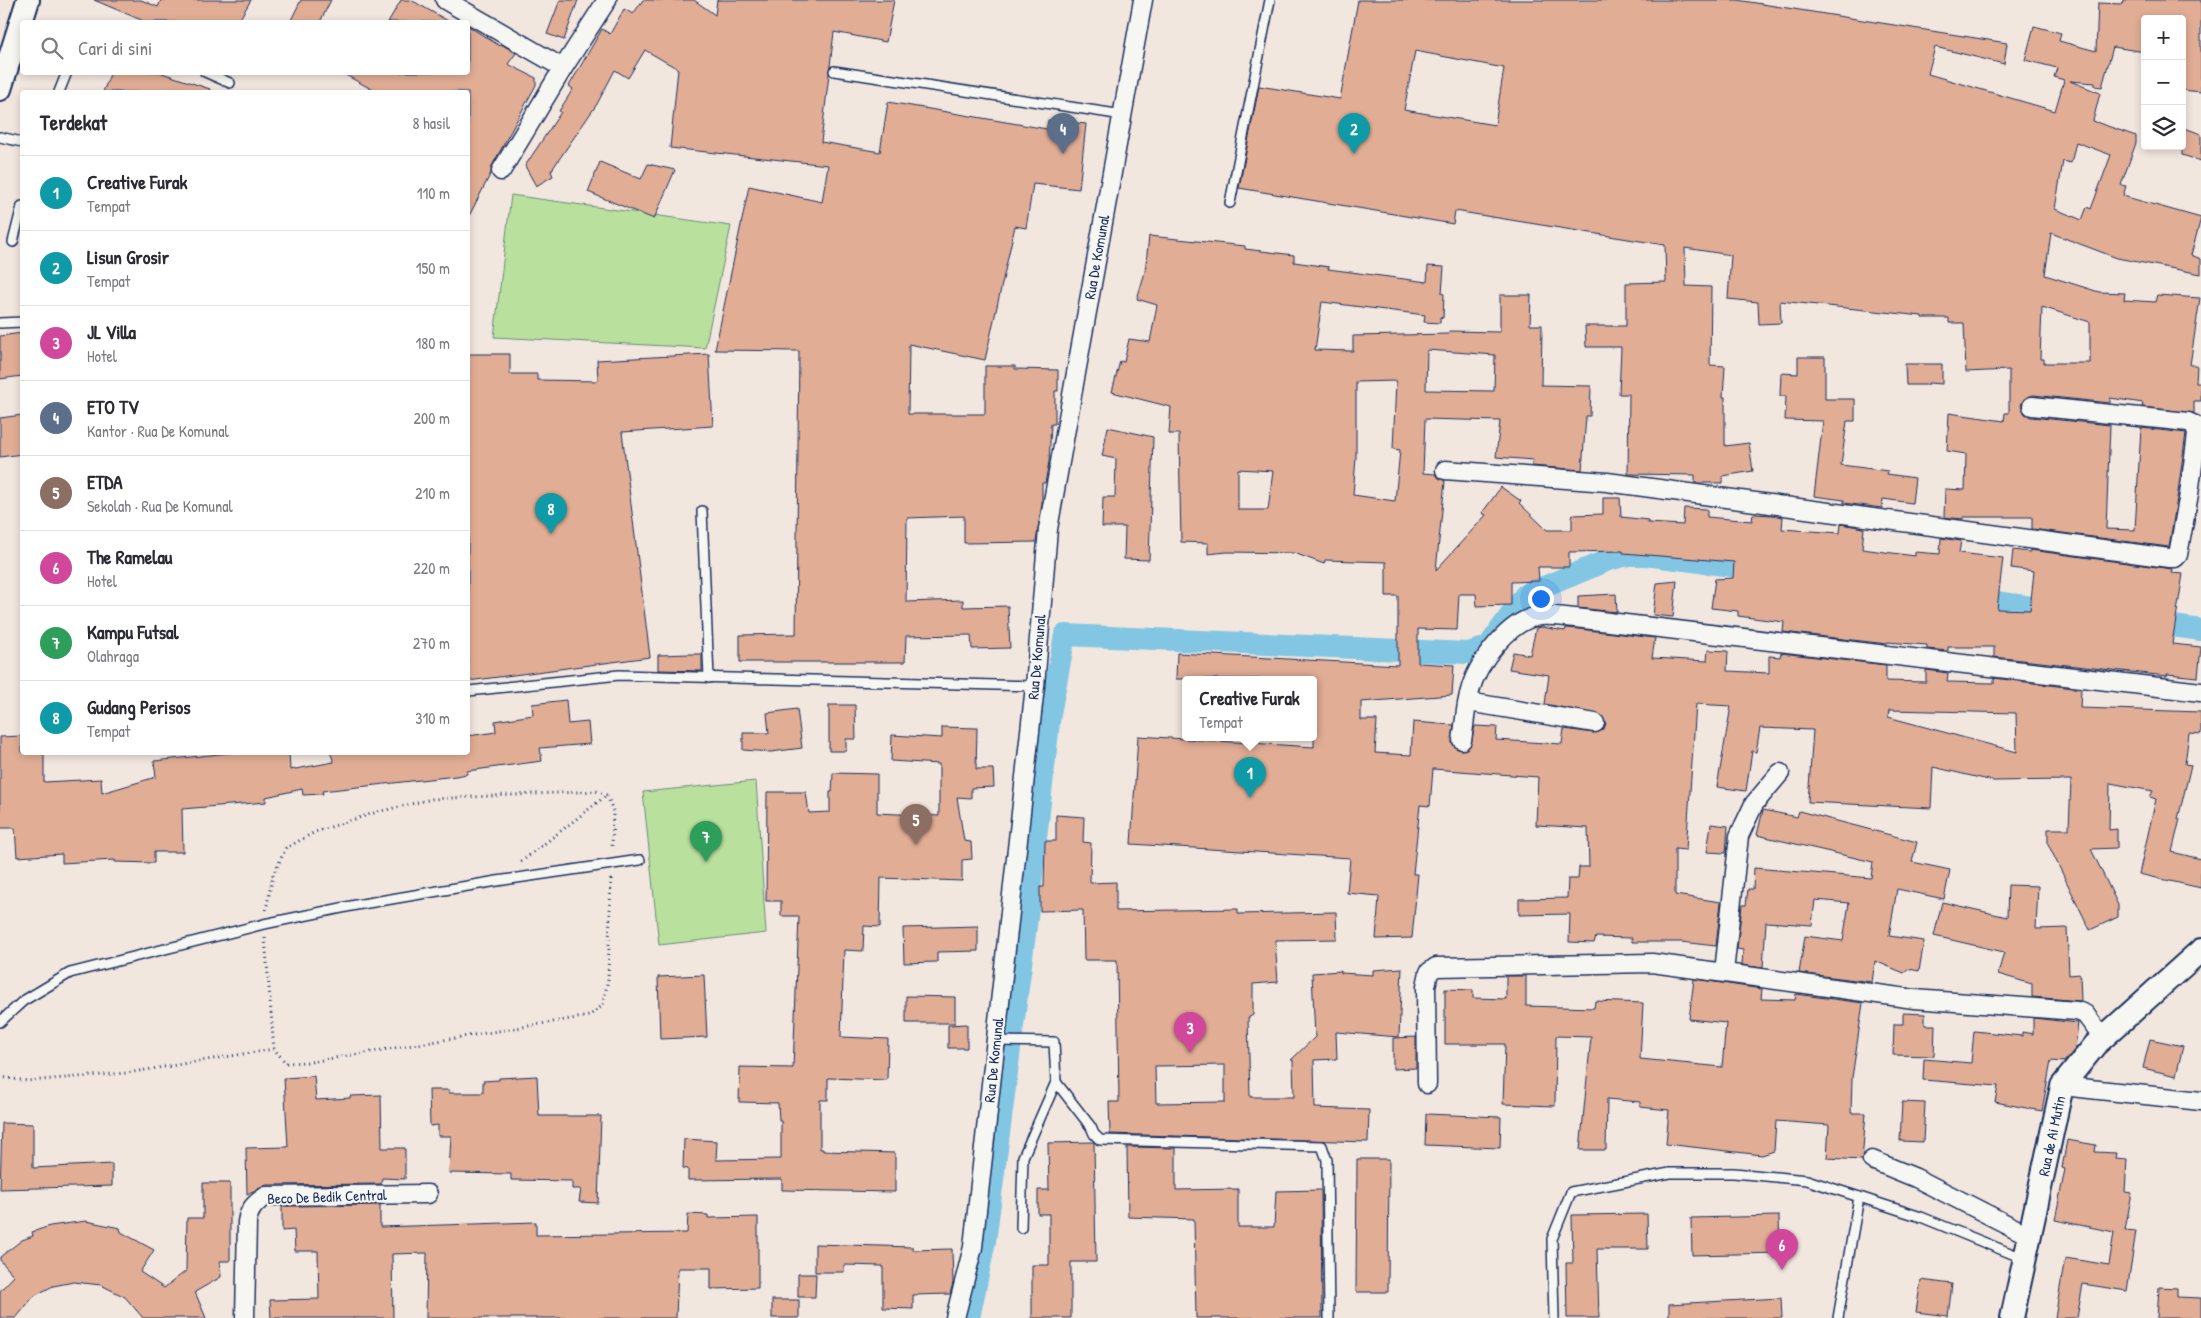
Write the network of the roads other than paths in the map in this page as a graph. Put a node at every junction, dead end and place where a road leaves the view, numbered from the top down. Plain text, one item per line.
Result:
1 (28, 0) edge
2 (445, 0) edge
3 (607, 0) edge
4 (1143, 0) edge
5 (1270, 0) edge
6 (21, 20) edge
7 (20, 22) edge
8 (5, 63) edge
9 (563, 68) junction
10 (834, 71) dead end
11 (66, 75) edge
12 (212, 75) edge
13 (230, 83) dead end
14 (0, 89) edge
15 (60, 90) edge
16 (1123, 115) junction
17 (0, 137) edge
18 (20, 142) edge
19 (501, 171) dead end
20 (1230, 203) dead end
21 (20, 214) edge
22 (13, 242) dead end
23 (20, 322) edge
24 (0, 323) edge
25 (2032, 406) dead end
26 (1445, 470) dead end
27 (2195, 494) edge
28 (702, 511) dead end
29 (709, 678) junction
30 (1035, 686) junction
31 (470, 691) edge
32 (2201, 692) edge
33 (1468, 702) junction
34 (1595, 723) dead end
35 (1462, 740) dead end
36 (1780, 773) dead end
37 (640, 860) dead end
38 (2201, 950) edge
39 (1724, 972) junction
40 (0, 1022) edge
41 (2103, 1038) junction
42 (996, 1041) junction
43 (1056, 1082) junction
44 (1427, 1084) dead end
45 (2062, 1086) junction
46 (2201, 1101) edge
47 (1872, 1160) dead end
48 (428, 1194) dead end
49 (1859, 1197) junction
50 (1021, 1228) dead end
51 (2030, 1236) junction
52 (2025, 1259) junction
53 (246, 1318) edge
54 (955, 1318) edge
55 (1329, 1318) edge
56 (1554, 1318) edge
57 (1838, 1318) edge
58 (2012, 1318) edge

1 - 6 street
2 - 9 street
3 - 9 street
4 - 16 street, Rua De Komunal
5 - 20 lane
7 - 8 street
8 - 14 street
9 - 19 street
10 - 16 lane
11 - 15 lane
12 - 13 lane
16 - 30 street, Rua De Komunal
17 - 18 lane
21 - 22 lane
23 - 24 lane
25 - 27 street
26 - 27 street
28 - 29 lane
29 - 30 lane
29 - 31 lane
30 - 42 street, Rua De Komunal
32 - 33 street
33 - 34 street
33 - 35 street
36 - 39 street
37 - 40 lane
38 - 41 street, Rua de Ai Mutin
39 - 41 street
39 - 44 street
41 - 45 street, Rua de Ai Mutin
42 - 43 lane
42 - 54 street, Rua De Komunal
43 - 50 lane
43 - 55 lane
45 - 46 street
45 - 51 street, Rua de Ai Mutin
47 - 51 street
48 - 53 street, Beco De Bedik Central
49 - 52 lane
49 - 56 lane
49 - 57 lane
51 - 52 street, Rua de Ai Mutin
52 - 58 street, Rua de Ai Mutin

